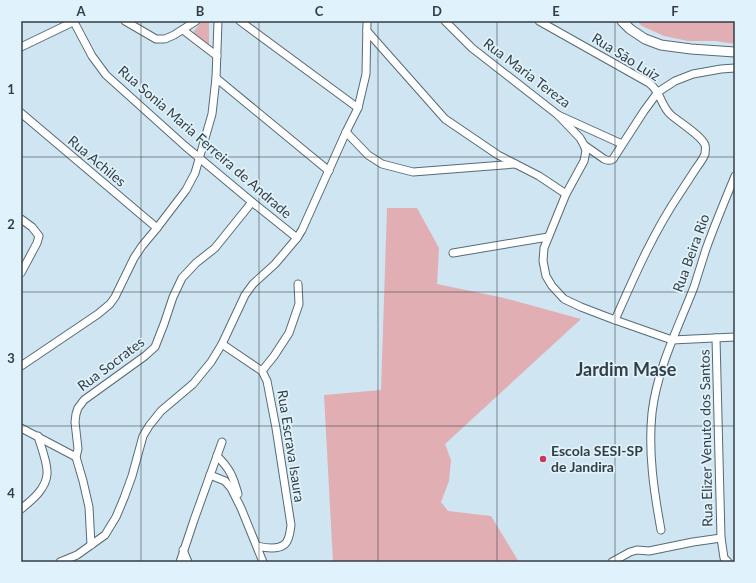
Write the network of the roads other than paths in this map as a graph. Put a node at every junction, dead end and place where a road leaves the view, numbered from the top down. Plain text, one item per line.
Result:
1 (125, 21) edge
2 (196, 21) edge
3 (218, 21) edge
4 (240, 21) edge
5 (367, 21) edge
6 (445, 21) edge
7 (539, 21) edge
8 (622, 21) edge
9 (74, 22) edge
10 (183, 30) junction
11 (367, 31) junction
12 (21, 47) edge
13 (735, 52) edge
14 (217, 56) junction
15 (735, 68) edge
16 (216, 78) junction
17 (658, 92) junction
18 (358, 108) junction
19 (21, 113) edge
20 (558, 115) junction
21 (346, 132) junction
22 (622, 144) junction
23 (584, 145) junction
24 (200, 158) junction
25 (515, 164) junction
26 (329, 171) junction
27 (735, 176) edge
28 (566, 194) junction
29 (252, 202) junction
30 (21, 219) edge
31 (156, 228) junction
32 (548, 236) junction
33 (297, 238) junction
34 (453, 253) dead end
35 (21, 257) edge
36 (30, 257) junction
37 (21, 274) edge
38 (298, 284) dead end
39 (615, 320) junction
40 (735, 337) edge
41 (716, 338) junction
42 (672, 340) junction
43 (222, 344) junction
44 (21, 366) edge
45 (262, 371) junction
46 (21, 428) edge
47 (38, 436) junction
48 (222, 442) dead end
49 (217, 456) junction
50 (76, 457) junction
51 (210, 475) junction
52 (241, 508) junction
53 (21, 509) edge
54 (661, 530) dead end
55 (721, 538) junction
56 (91, 545) junction
57 (257, 546) junction
58 (183, 550) junction
59 (622, 559) edge
60 (60, 562) edge
61 (180, 562) edge
62 (188, 562) edge
63 (263, 562) edge
64 (612, 562) edge
65 (728, 562) edge

1 - 10 street
2 - 10 street
3 - 14 street
4 - 18 street
5 - 11 street
6 - 20 street, Rua Maria Tereza
7 - 17 street, Rua São Luiz
8 - 13 street
9 - 12 street
9 - 24 street, Rua Sonia Maria Ferreira de Andrade
10 - 14 street
11 - 18 street
11 - 25 street
14 - 16 street
15 - 17 street
16 - 24 street
16 - 26 street
17 - 22 street
17 - 39 street
18 - 21 street
19 - 31 street, Rua Achiles
20 - 22 street, Rua Maria Tereza
20 - 23 street
21 - 25 street
21 - 26 street
22 - 23 street
23 - 28 street
24 - 29 street, Rua Sonia Maria Ferreira de Andrade
24 - 31 street
25 - 28 street
26 - 33 street
27 - 42 street, Rua Beira Rio
28 - 32 street
29 - 33 street, Rua Sonia Maria Ferreira de Andrade
29 - 50 street, Rua Socrates
30 - 36 street
31 - 44 street
32 - 34 street
32 - 39 street
33 - 43 street
35 - 36 street
36 - 37 street
38 - 45 street
39 - 42 street
40 - 41 street
41 - 42 street
41 - 55 street, Rua Elizer Venuto dos Santos
42 - 54 street, Rua Beira Rio
43 - 45 street
43 - 56 street
45 - 57 street, Rua Escrava Isaura
46 - 47 street
47 - 50 street
47 - 53 street
48 - 49 street
49 - 51 street
49 - 52 street
50 - 56 street, Rua Socrates
51 - 52 street
51 - 58 street
52 - 57 street
55 - 59 street
55 - 65 street, Rua Elizer Venuto dos Santos
56 - 60 street
57 - 63 street
58 - 61 street
58 - 62 street
59 - 64 street

